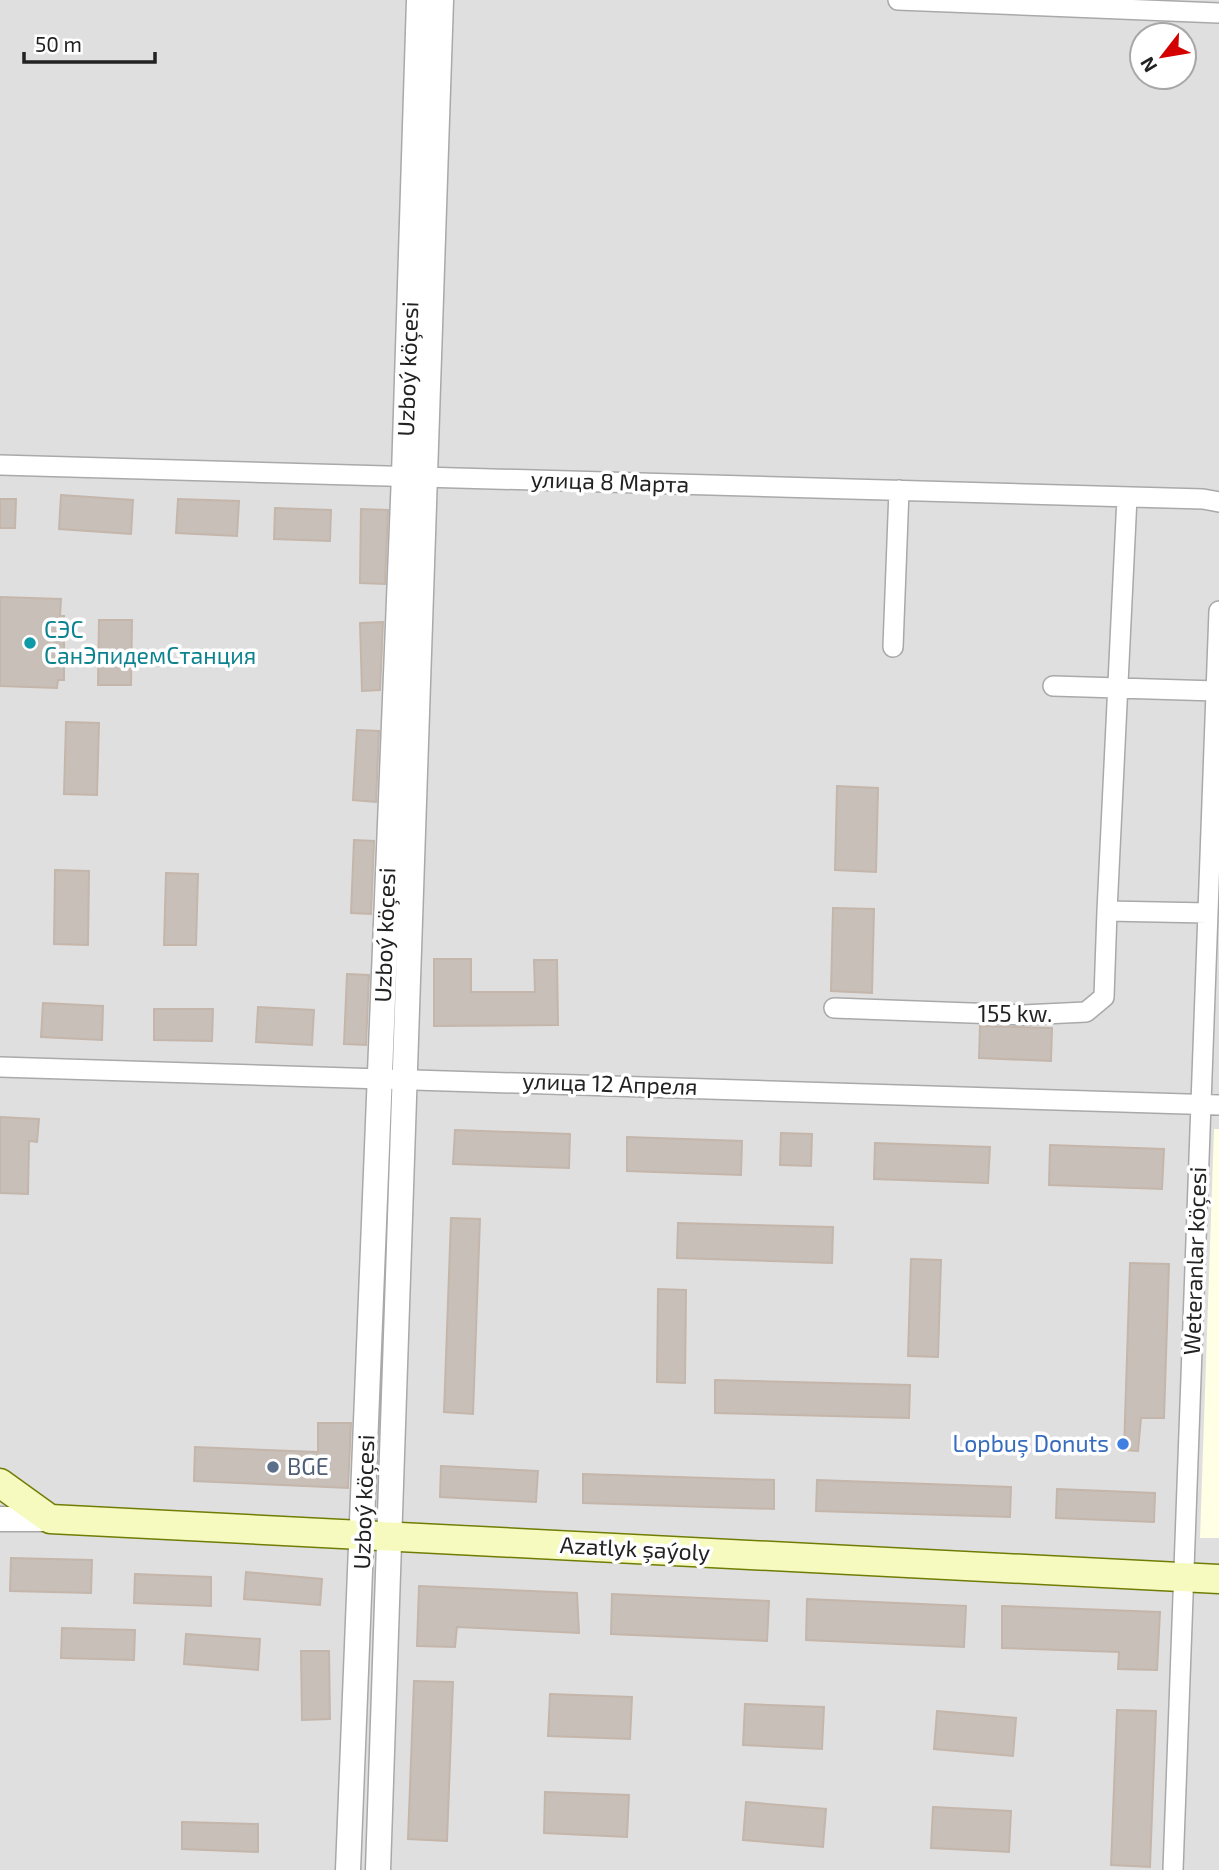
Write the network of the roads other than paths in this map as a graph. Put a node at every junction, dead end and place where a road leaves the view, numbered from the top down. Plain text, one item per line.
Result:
1 (419, 0) edge
2 (441, 0) edge
3 (898, 0) edge
4 (1219, 13) edge
5 (0, 465) edge
6 (414, 476) junction
7 (899, 490) junction
8 (1128, 497) junction
9 (1219, 502) edge
10 (1219, 611) edge
11 (893, 647) dead end
12 (1053, 686) dead end
13 (1117, 688) junction
14 (1216, 691) junction
15 (1107, 911) junction
16 (1208, 913) junction
17 (834, 1008) dead end
18 (0, 1067) edge
19 (390, 1078) junction
20 (1210, 1104) edge
21 (0, 1483) edge
22 (0, 1518) edge
23 (50, 1519) junction
24 (376, 1535) junction
25 (1183, 1578) junction
26 (1219, 1579) edge
27 (348, 1870) edge
28 (378, 1870) edge
29 (1173, 1870) edge

1 - 6 street, Uzboý köçesi
2 - 6 street, Uzboý köçesi
3 - 4 street
5 - 6 street, улица 8 Марта
6 - 7 street, улица 8 Марта
6 - 19 street, Uzboý köçesi
7 - 8 street, улица 8 Марта
7 - 11 street
8 - 9 street, улица 8 Марта
8 - 13 street, 155 kw.
10 - 14 street, Weteranlar köçesi
12 - 13 street
13 - 14 street
13 - 15 street, 155 kw.
14 - 16 street, Weteranlar köçesi
15 - 16 street
15 - 17 street, 155 kw.
16 - 20 street, Weteranlar köçesi
18 - 19 street, улица 12 Апреля
19 - 20 street, улица 12 Апреля
19 - 24 street, Uzboý köçesi
20 - 25 street, Weteranlar köçesi
21 - 23 main road
22 - 23 street
23 - 24 main road, Azatlyk şaýoly
24 - 25 main road, Azatlyk şaýoly
24 - 27 street, Uzboý köçesi
24 - 28 street, Uzboý köçesi
25 - 26 main road, Azatlyk şaýoly
25 - 29 street, Weteranlar köçesi

